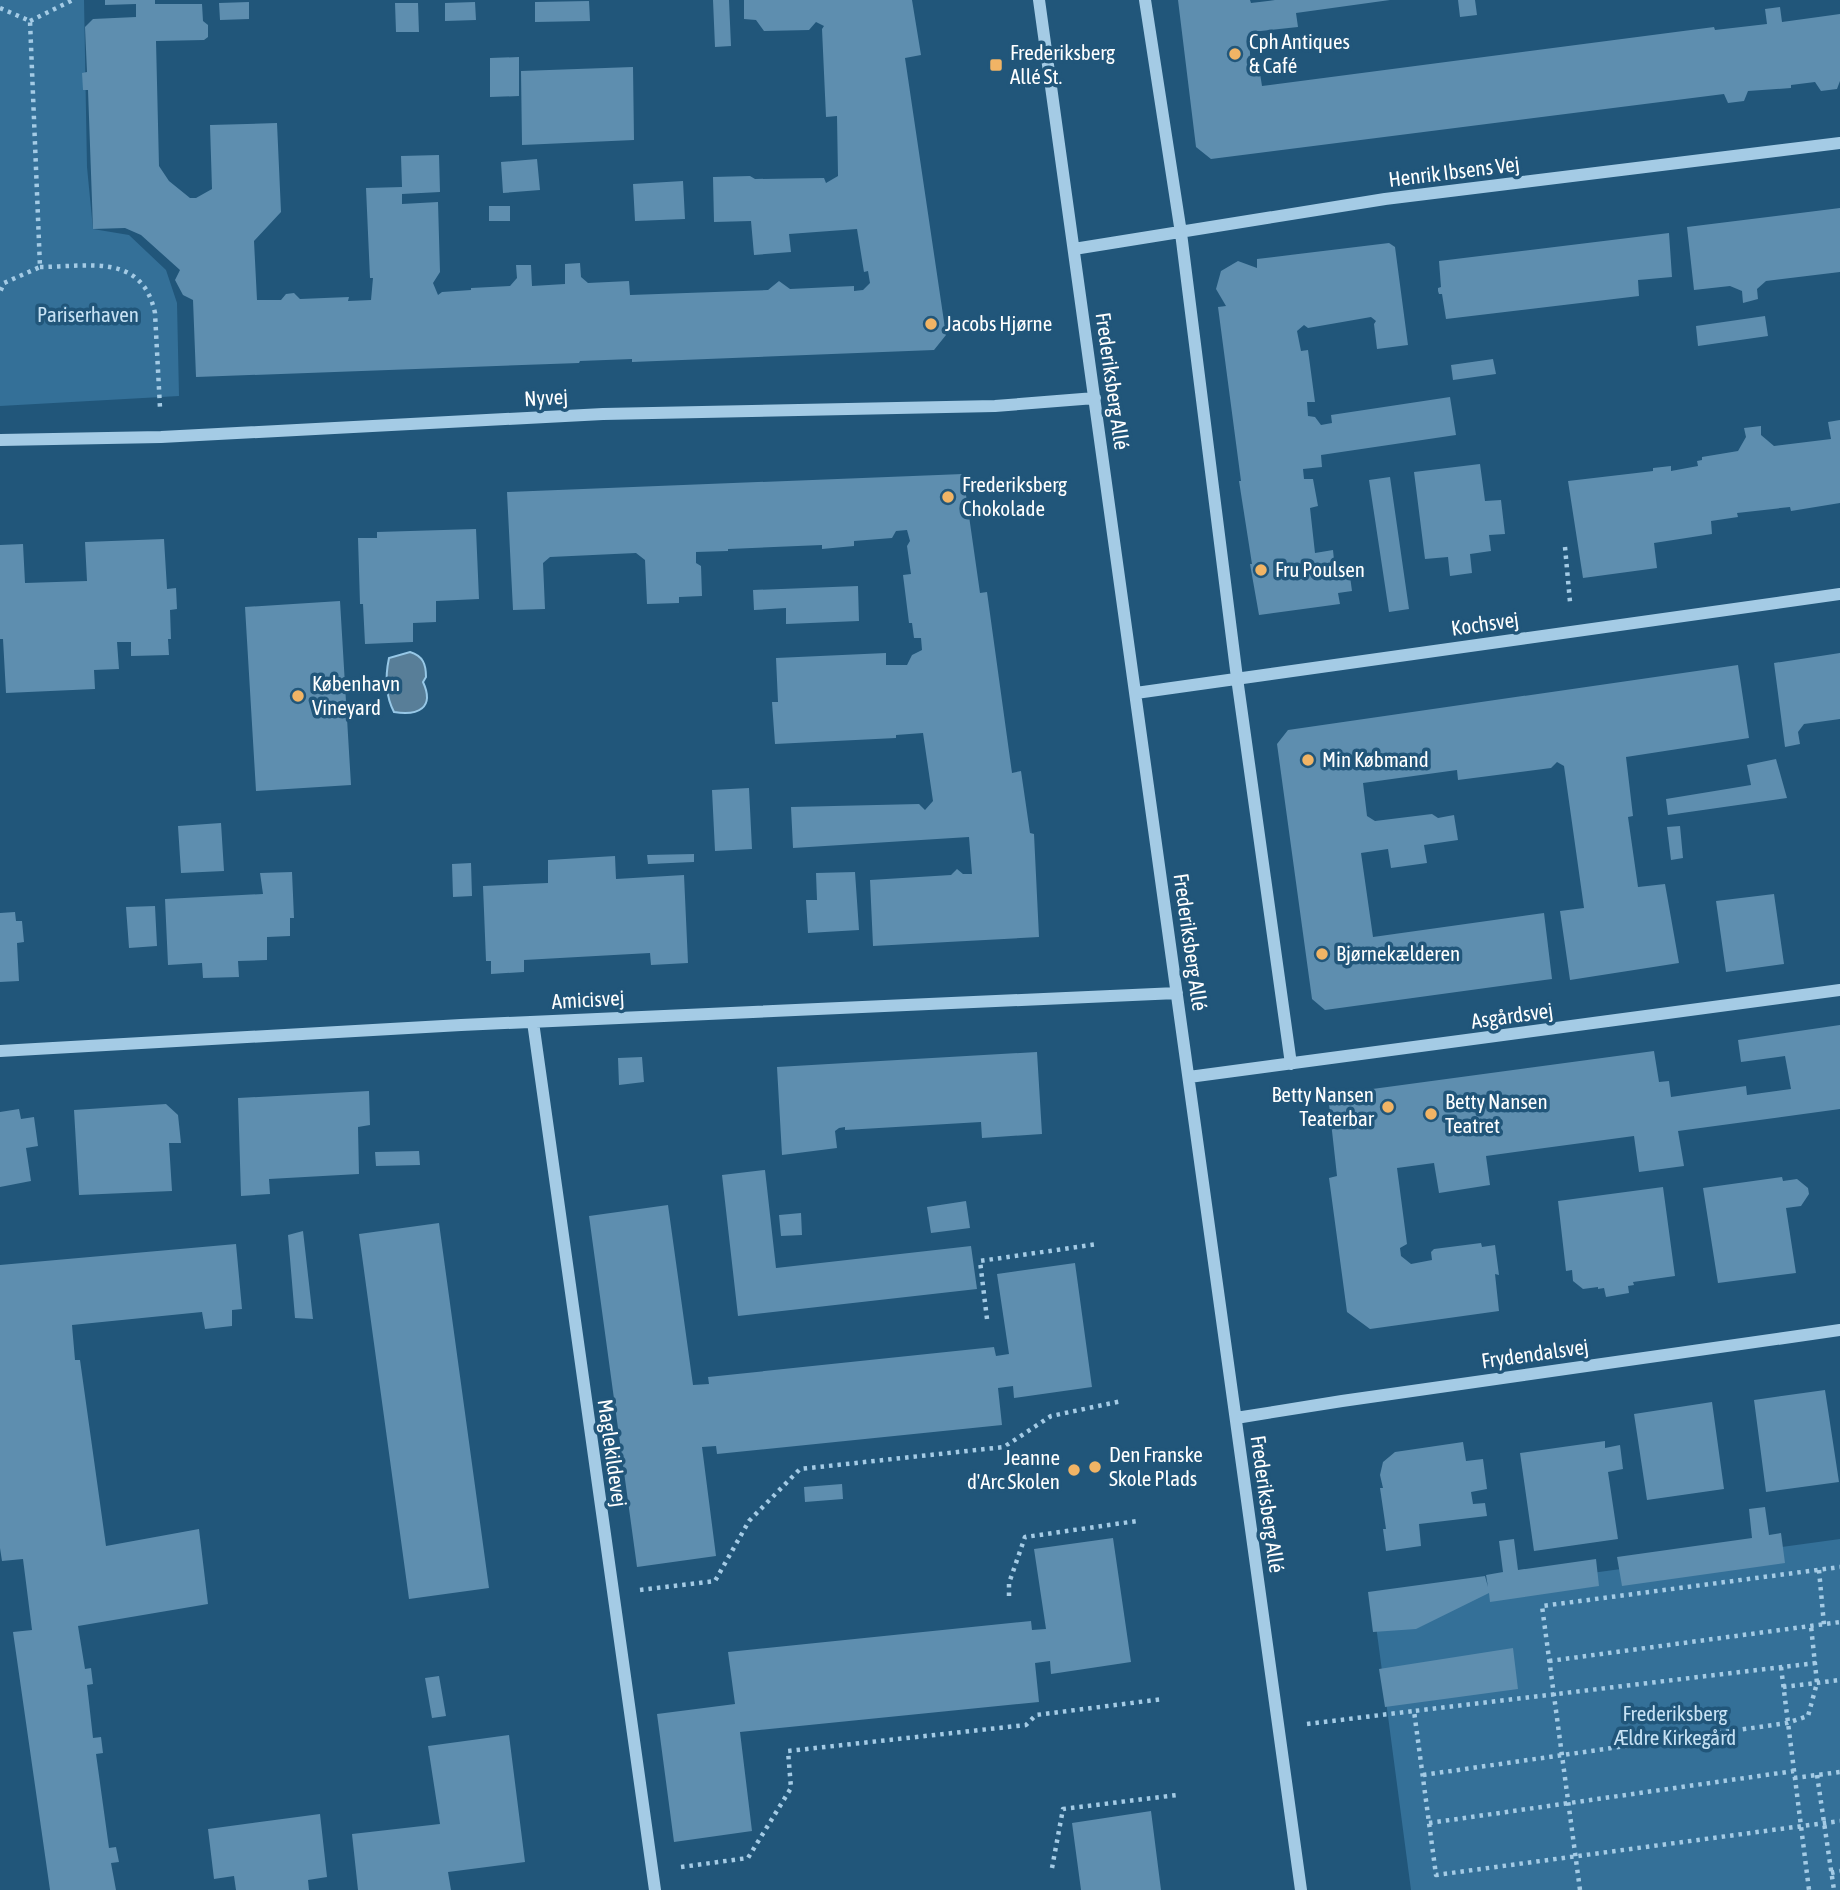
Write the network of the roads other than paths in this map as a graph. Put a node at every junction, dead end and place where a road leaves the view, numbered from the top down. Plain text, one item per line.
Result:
1 (1038, 0) edge
2 (1145, 0) edge
3 (1840, 143) edge
4 (1181, 233) junction
5 (1074, 249) junction
6 (1095, 398) junction
7 (0, 440) edge
8 (1840, 594) edge
9 (1237, 678) junction
10 (1136, 693) junction
11 (1840, 990) edge
12 (1177, 993) junction
13 (533, 1022) junction
14 (0, 1051) edge
15 (1291, 1064) junction
16 (1189, 1077) junction
17 (1840, 1330) edge
18 (1236, 1418) junction
19 (655, 1890) edge
20 (1301, 1890) edge

1 - 5 street, Frederiksberg Allé
2 - 4 street
3 - 4 street, Henrik Ibsens Vej
4 - 5 street, Henrik Ibsens Vej
4 - 9 street
5 - 6 street, Frederiksberg Allé
6 - 7 street, Nyvej
6 - 10 street, Frederiksberg Allé
8 - 9 street, Kochsvej
9 - 10 street, Kochsvej
9 - 15 street
10 - 12 street, Frederiksberg Allé
11 - 15 street, Asgårdsvej
12 - 13 street, Amicisvej
12 - 16 street, Frederiksberg Allé
13 - 14 street, Amicisvej
13 - 19 street, Maglekildevej
15 - 16 street, Asgårdsvej
16 - 18 street, Frederiksberg Allé
17 - 18 street, Frydendalsvej
18 - 20 street, Frederiksberg Allé

